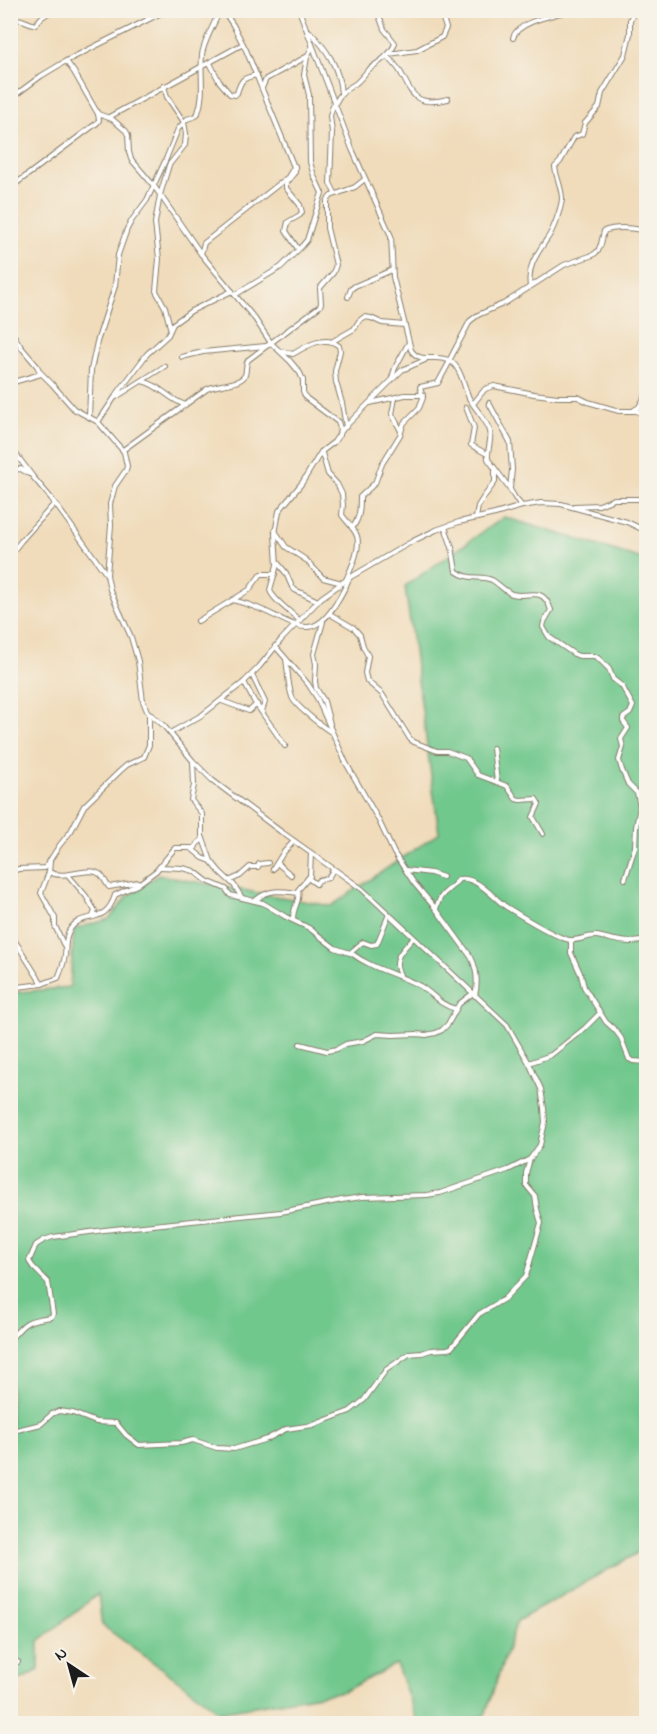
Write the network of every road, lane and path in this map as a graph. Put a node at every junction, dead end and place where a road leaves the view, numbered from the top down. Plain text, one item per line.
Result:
1 (53, 10) edge
2 (153, 10) edge
3 (167, 10) edge
4 (222, 10) edge
5 (299, 10) edge
6 (385, 10) edge
7 (440, 10) edge
8 (572, 10) edge
9 (588, 10) edge
10 (605, 10) edge
11 (635, 10) edge
12 (377, 11) edge
13 (10, 18) edge
14 (147, 21) junction
15 (306, 28) junction
16 (513, 38) dead end
17 (243, 44) junction
18 (313, 46) junction
19 (387, 55) junction
20 (307, 57) junction
21 (66, 62) junction
22 (210, 63) junction
23 (202, 68) junction
24 (256, 75) junction
25 (164, 86) junction
26 (262, 88) junction
27 (341, 93) junction
28 (10, 99) edge
29 (448, 99) dead end
30 (334, 103) junction
31 (98, 114) junction
32 (108, 117) junction
33 (184, 122) junction
34 (293, 162) junction
35 (365, 179) junction
36 (154, 186) junction
37 (10, 188) edge
38 (335, 194) junction
39 (160, 195) junction
40 (646, 231) edge
41 (298, 249) junction
42 (201, 254) junction
43 (392, 270) junction
44 (530, 286) junction
45 (233, 293) junction
46 (348, 297) dead end
47 (404, 325) junction
48 (170, 327) junction
49 (10, 329) edge
50 (332, 341) junction
51 (271, 343) junction
52 (409, 344) junction
53 (266, 346) junction
54 (280, 351) junction
55 (182, 357) dead end
56 (427, 358) junction
57 (449, 361) junction
58 (165, 366) dead end
59 (41, 374) junction
60 (392, 379) junction
61 (141, 381) junction
62 (10, 383) edge
63 (646, 394) edge
64 (423, 395) junction
65 (395, 398) junction
66 (113, 399) junction
67 (369, 403) junction
68 (489, 403) dead end
69 (473, 404) junction
70 (185, 405) junction
71 (466, 407) dead end
72 (634, 411) junction
73 (646, 414) edge
74 (89, 418) junction
75 (98, 422) junction
76 (346, 427) junction
77 (401, 431) junction
78 (339, 435) junction
79 (10, 446) edge
80 (123, 450) junction
81 (321, 453) junction
82 (488, 454) junction
83 (495, 469) junction
84 (10, 470) edge
85 (33, 477) junction
86 (510, 488) junction
87 (646, 496) edge
88 (56, 503) junction
89 (522, 506) junction
90 (570, 506) junction
91 (476, 518) junction
92 (445, 527) junction
93 (352, 528) junction
94 (275, 530) junction
95 (646, 531) edge
96 (10, 555) edge
97 (277, 562) junction
98 (275, 574) junction
99 (107, 575) junction
100 (346, 581) junction
101 (232, 600) junction
102 (318, 601) junction
103 (330, 614) junction
104 (198, 621) dead end
105 (300, 621) junction
106 (323, 621) junction
107 (295, 626) junction
108 (275, 646) junction
109 (286, 659) junction
110 (252, 675) junction
111 (244, 682) junction
112 (221, 701) junction
113 (257, 704) junction
114 (262, 711) junction
115 (149, 713) junction
116 (170, 733) junction
117 (334, 735) junction
118 (285, 746) dead end
119 (493, 748) dead end
120 (193, 761) junction
121 (497, 782) junction
122 (543, 834) dead end
123 (203, 839) junction
124 (294, 841) junction
125 (192, 848) junction
126 (311, 853) junction
127 (50, 861) junction
128 (211, 861) junction
129 (268, 863) dead end
130 (278, 863) junction
131 (160, 867) junction
132 (273, 868) dead end
133 (333, 869) junction
134 (405, 870) junction
135 (49, 872) junction
136 (10, 873) edge
137 (68, 875) junction
138 (291, 875) dead end
139 (443, 877) dead end
140 (308, 878) junction
141 (625, 879) dead end
142 (230, 880) junction
143 (142, 881) junction
144 (298, 893) junction
145 (242, 898) junction
146 (256, 901) junction
147 (436, 909) junction
148 (389, 914) junction
149 (93, 917) junction
150 (293, 920) junction
151 (10, 933) edge
152 (413, 938) junction
153 (646, 939) edge
154 (571, 940) junction
155 (65, 949) junction
156 (351, 953) junction
157 (400, 976) junction
158 (42, 984) junction
159 (10, 988) edge
160 (474, 995) junction
161 (456, 1009) junction
162 (600, 1013) junction
163 (300, 1044) dead end
164 (646, 1062) edge
165 (529, 1063) junction
166 (530, 1159) junction
167 (10, 1340) edge
168 (10, 1427) edge
169 (10, 1659) edge
170 (18, 1662) dead end

1 - 13 street
2 - 14 street
3 - 14 street
4 - 17 street
4 - 23 street
5 - 15 street
6 - 12 street
7 - 19 street
8 - 16 street
9 - 10 street
11 - 44 street
12 - 19 street
14 - 21 street
15 - 18 street
15 - 27 street
17 - 22 street
17 - 24 street
18 - 20 street
18 - 30 street
19 - 27 street
19 - 29 street
20 - 26 street
20 - 41 street
21 - 28 street
21 - 31 street
22 - 23 street
22 - 24 street
23 - 25 street
23 - 33 street
24 - 26 street
25 - 32 street
25 - 33 street
26 - 34 street
27 - 30 street
30 - 35 street
30 - 38 street
31 - 32 street
31 - 37 street
32 - 36 street
33 - 36 street
33 - 39 street
34 - 41 street
34 - 42 street
35 - 38 street
35 - 43 street
36 - 39 street
36 - 74 street
38 - 51 street
39 - 42 street
39 - 48 street
40 - 44 street
41 - 45 street
42 - 45 street
43 - 46 street
43 - 47 street
44 - 57 street
45 - 48 street
45 - 51 street
47 - 50 street
47 - 52 street
48 - 66 street
49 - 59 street
50 - 54 street
50 - 76 street
51 - 53 street
51 - 54 street
52 - 56 street
52 - 60 street
53 - 55 street
53 - 70 street
54 - 78 street
56 - 57 street
56 - 60 street
57 - 64 street
57 - 69 street
58 - 61 street
59 - 62 street
59 - 74 street
60 - 67 street
61 - 66 street
61 - 70 street
63 - 72 street
64 - 65 street
64 - 77 street
65 - 67 street
65 - 77 street
66 - 75 street
67 - 76 street
68 - 86 street
69 - 72 street
69 - 82 street
70 - 80 street
71 - 82 street
72 - 73 street
74 - 75 street
75 - 80 street
76 - 78 street
77 - 93 street
78 - 81 street
79 - 85 street
80 - 99 street
81 - 93 street
81 - 94 street
82 - 83 street
83 - 86 street
83 - 91 street
84 - 85 street
85 - 88 street
86 - 89 street
87 - 90 street
88 - 96 street
88 - 99 street
89 - 90 street
89 - 91 street
90 - 95 street
91 - 92 street
92 - 100 street
92 - 141 street
93 - 100 street
94 - 97 street
94 - 100 street
97 - 98 street
97 - 102 street
98 - 101 street
98 - 105 street
99 - 115 street
100 - 102 street
100 - 103 street
101 - 104 street
101 - 107 street
102 - 105 street
103 - 106 street
103 - 121 street
105 - 107 street
106 - 107 street
106 - 117 street
107 - 108 street
108 - 109 street
108 - 110 street
109 - 117 street
109 - 117 street
110 - 111 street
110 - 114 street
111 - 112 street
111 - 113 street
112 - 113 street
112 - 116 street
113 - 114 street
114 - 118 street
115 - 116 street
115 - 127 street
116 - 120 street
117 - 134 street
119 - 121 street
120 - 123 street
120 - 124 street
121 - 122 street
123 - 125 street
123 - 128 street
124 - 126 street
124 - 130 street
125 - 128 street
125 - 131 street
126 - 133 street
126 - 140 street
127 - 135 street
127 - 136 street
128 - 142 street
129 - 142 street
130 - 132 street
130 - 138 street
131 - 143 street
131 - 145 street
133 - 140 street
133 - 148 street
134 - 139 street
134 - 147 street
135 - 137 street
135 - 155 street
137 - 143 street
137 - 149 street
140 - 144 street
142 - 145 street
143 - 149 street
144 - 146 street
144 - 150 street
145 - 146 street
146 - 150 street
147 - 154 street
147 - 160 street
148 - 152 street
148 - 156 street
149 - 155 street
150 - 156 street
151 - 158 street
152 - 157 street
152 - 160 street
153 - 154 street
154 - 162 street
155 - 158 street
156 - 157 street
157 - 161 street
158 - 159 street
160 - 161 street
160 - 165 street
161 - 163 street
162 - 164 street
162 - 165 street
165 - 166 street
166 - 167 street
166 - 168 street
169 - 170 street

